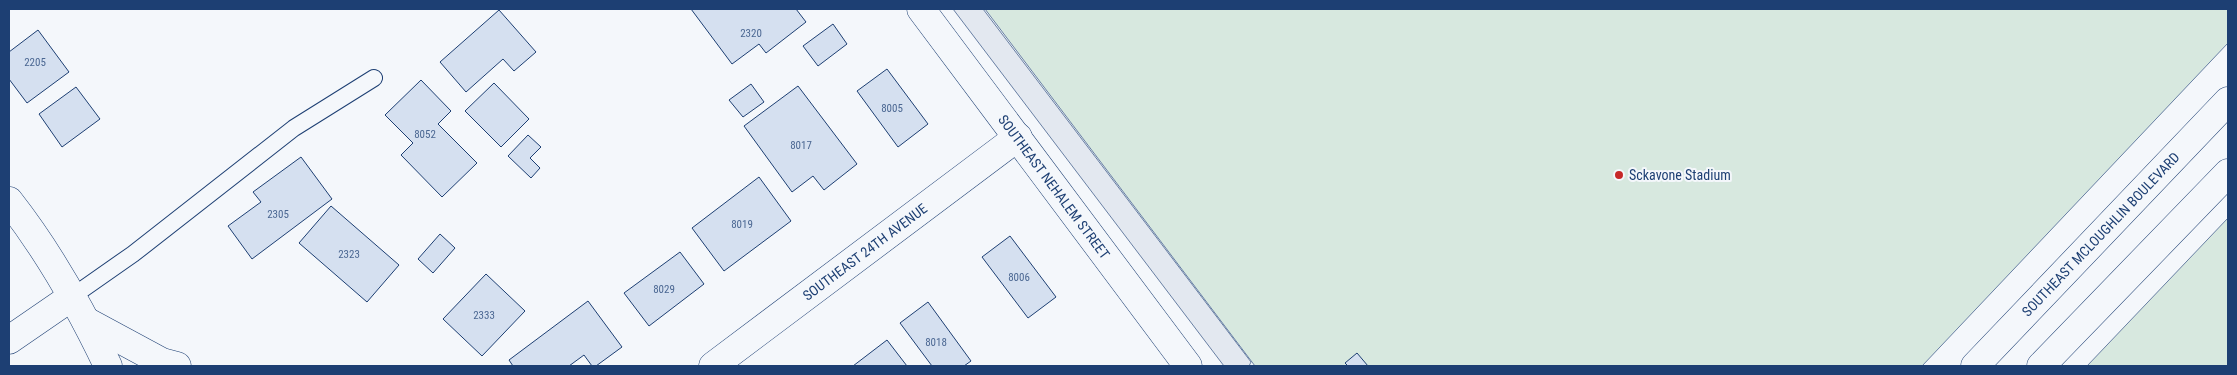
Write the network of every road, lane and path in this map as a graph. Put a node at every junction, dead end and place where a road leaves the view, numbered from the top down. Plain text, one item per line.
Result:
1 (921, 9) edge
2 (374, 78) dead end
3 (2228, 101) edge
4 (1018, 137) junction
5 (2228, 173) edge
6 (9, 201) edge
7 (73, 296) junction
8 (86, 321) junction
9 (9, 340) edge
10 (108, 366) edge
11 (177, 366) edge
12 (712, 366) edge
13 (1188, 366) edge
14 (1975, 366) edge
15 (2042, 366) edge

1 - 4 main road, SOUTHEAST NEHALEM STREET
2 - 7 lane
3 - 14 main road, SOUTHEAST MCLOUGHLIN BOULEVARD
4 - 12 main road, SOUTHEAST 24TH AVENUE
4 - 13 main road, SOUTHEAST NEHALEM STREET
5 - 15 main road
6 - 7 main road
7 - 8 main road
7 - 9 main road
8 - 10 main road
8 - 11 main road

